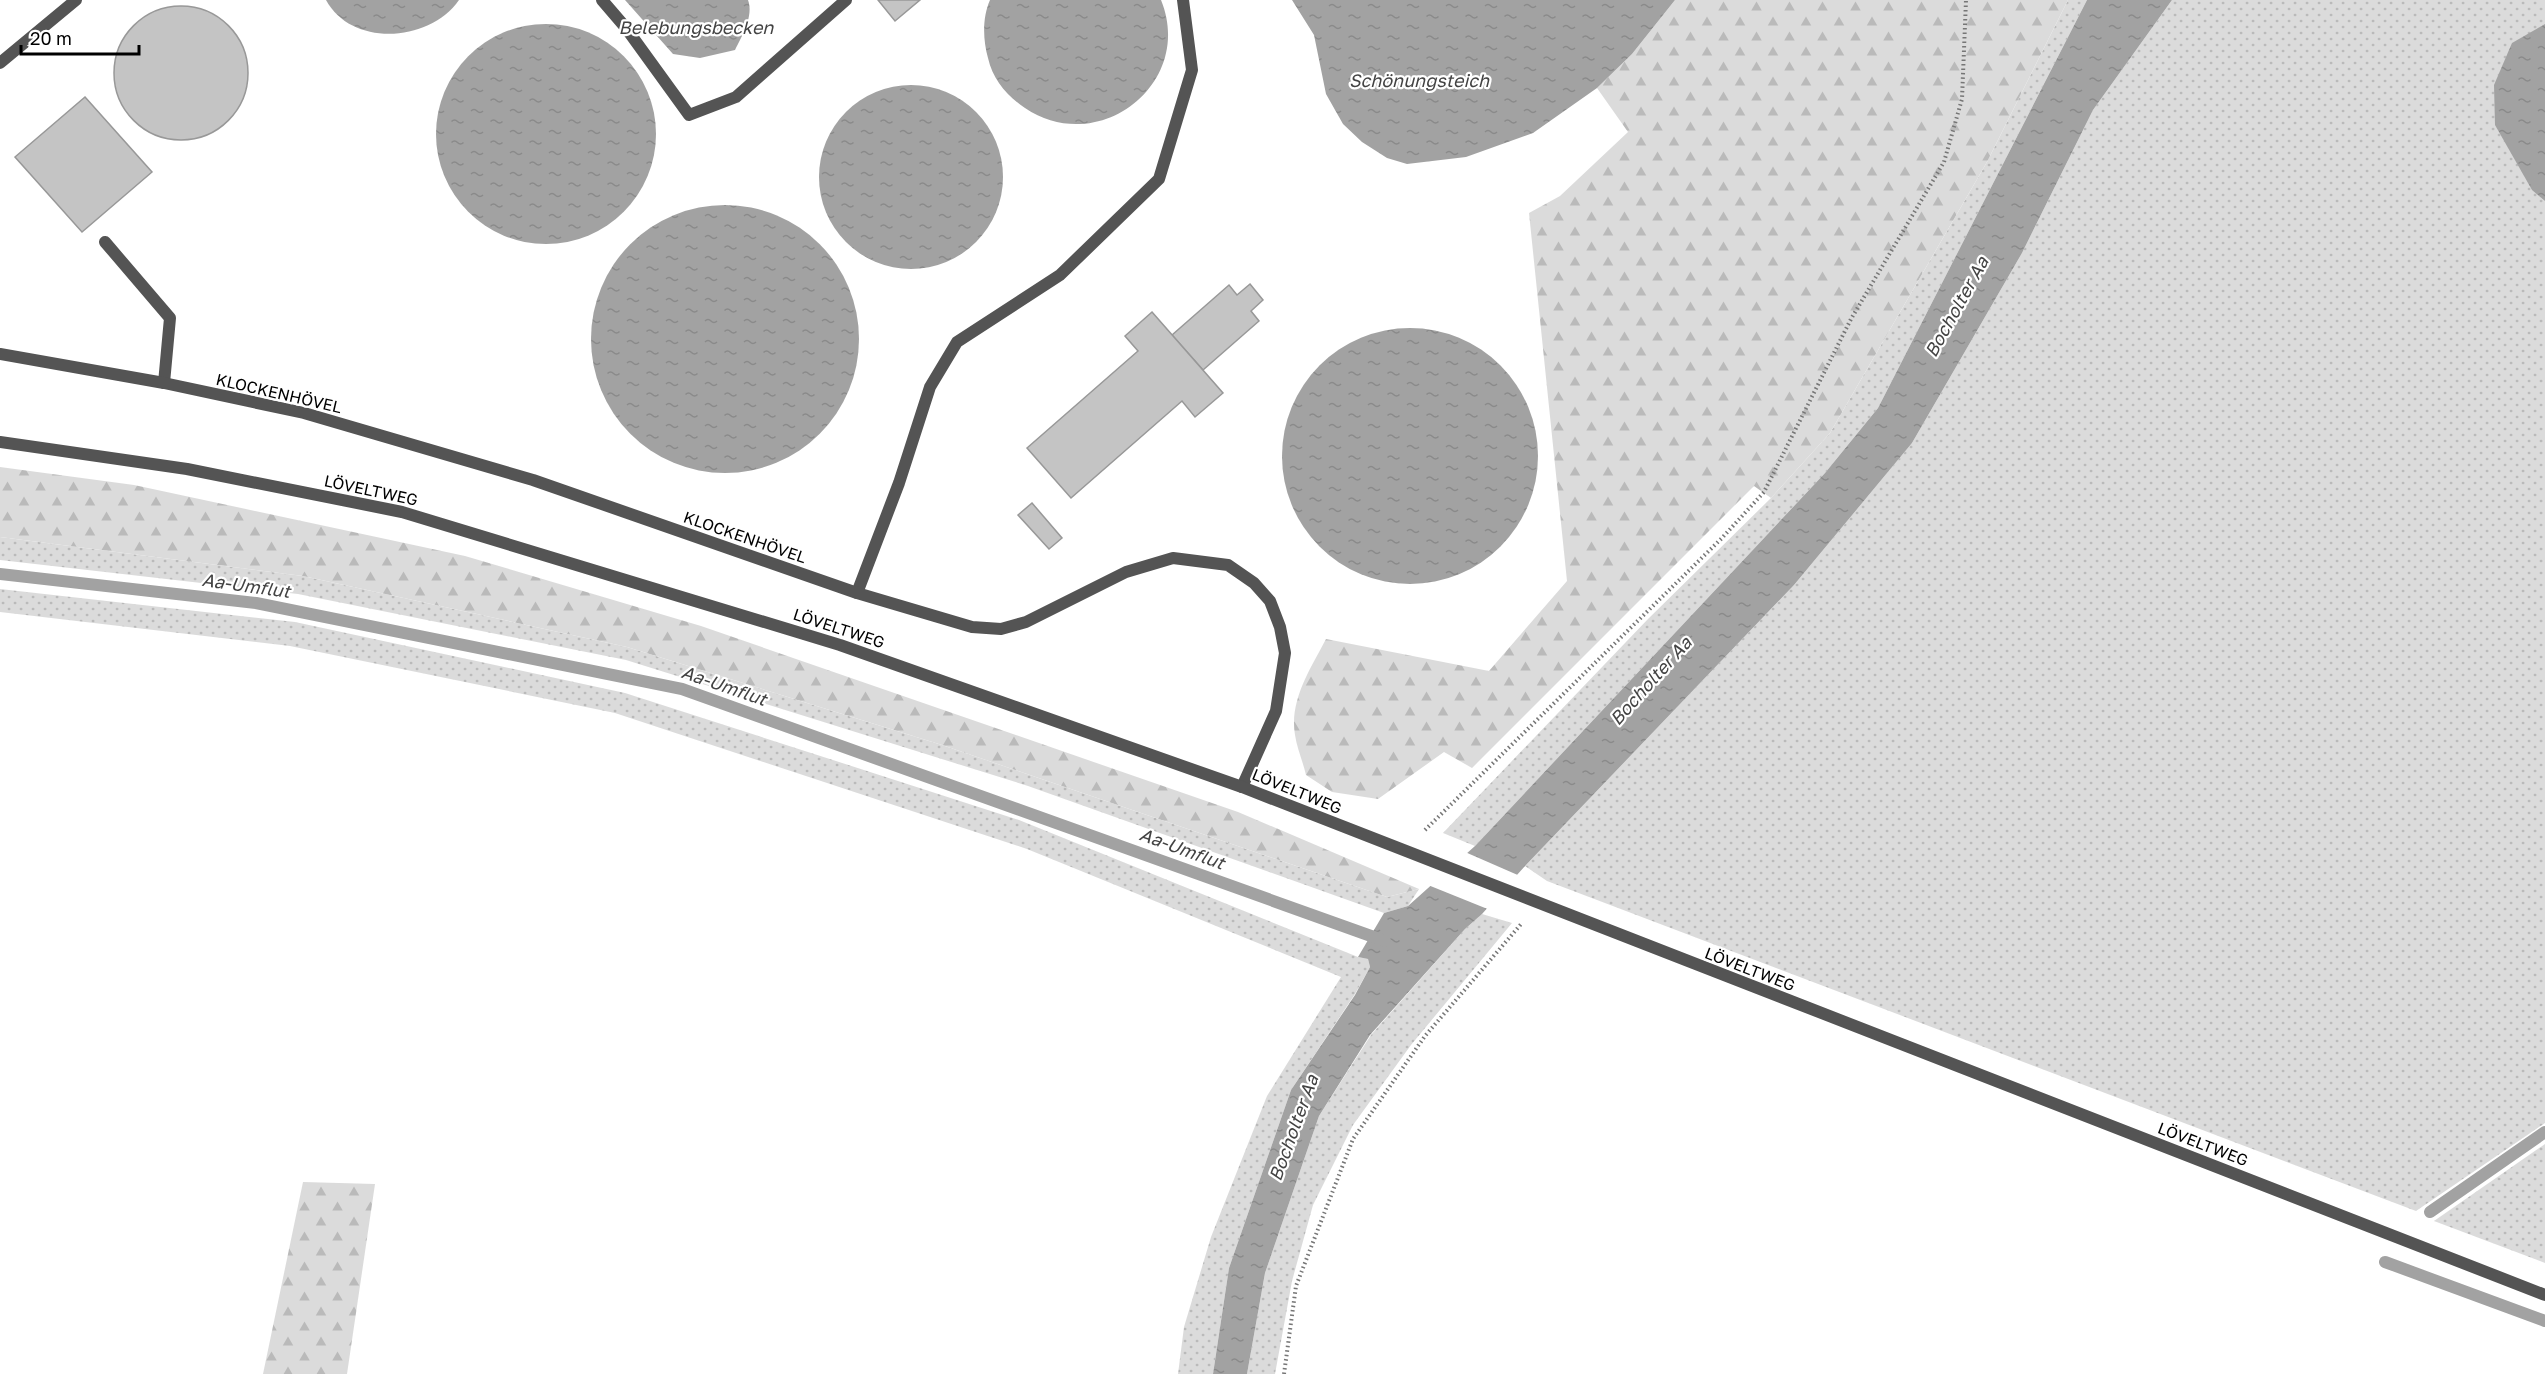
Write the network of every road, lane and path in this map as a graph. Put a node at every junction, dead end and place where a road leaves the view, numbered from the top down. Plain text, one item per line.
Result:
1 (76, 0) edge
2 (602, 0) edge
3 (846, 0) edge
4 (1183, 0) edge
5 (1966, 0) edge
6 (0, 63) edge
7 (105, 242) dead end
8 (0, 354) edge
9 (164, 383) junction
10 (0, 442) edge
11 (856, 593) junction
12 (1242, 787) junction
13 (1406, 852) junction
14 (1534, 902) junction
15 (2545, 1295) edge
16 (1284, 1374) edge

1 - 6 street
2 - 3 street
4 - 11 street
5 - 13 path
7 - 9 street
8 - 9 street, KLOCKENHÖVEL
9 - 11 street, KLOCKENHÖVEL
10 - 12 street, LÖVELTWEG
11 - 12 street, KLOCKENHÖVEL
12 - 13 street, LÖVELTWEG
13 - 14 street, LÖVELTWEG
14 - 15 street, LÖVELTWEG
14 - 16 path

